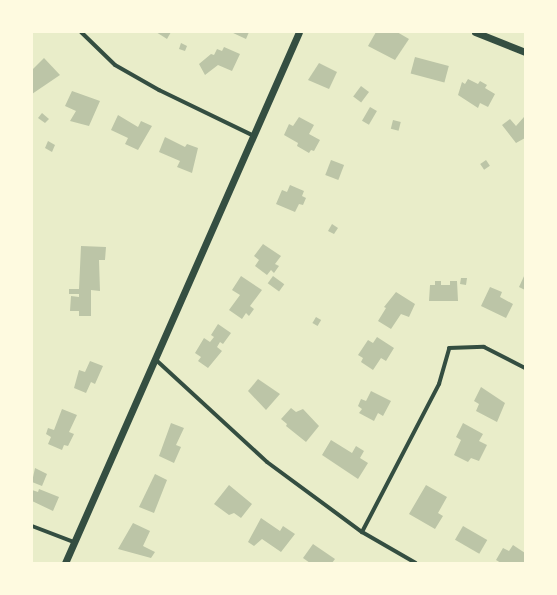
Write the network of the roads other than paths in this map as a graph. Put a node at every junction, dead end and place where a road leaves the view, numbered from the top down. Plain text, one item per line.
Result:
1 (81, 32) edge
2 (299, 32) edge
3 (475, 32) edge
4 (525, 52) edge
5 (252, 135) junction
6 (154, 359) junction
7 (525, 368) edge
8 (32, 526) edge
9 (362, 532) junction
10 (74, 542) junction
11 (65, 563) edge
12 (416, 563) edge

1 - 5 street
2 - 5 street
3 - 4 street
5 - 6 street
6 - 9 street
6 - 10 street
7 - 9 street
8 - 10 street
9 - 12 street
10 - 11 street

